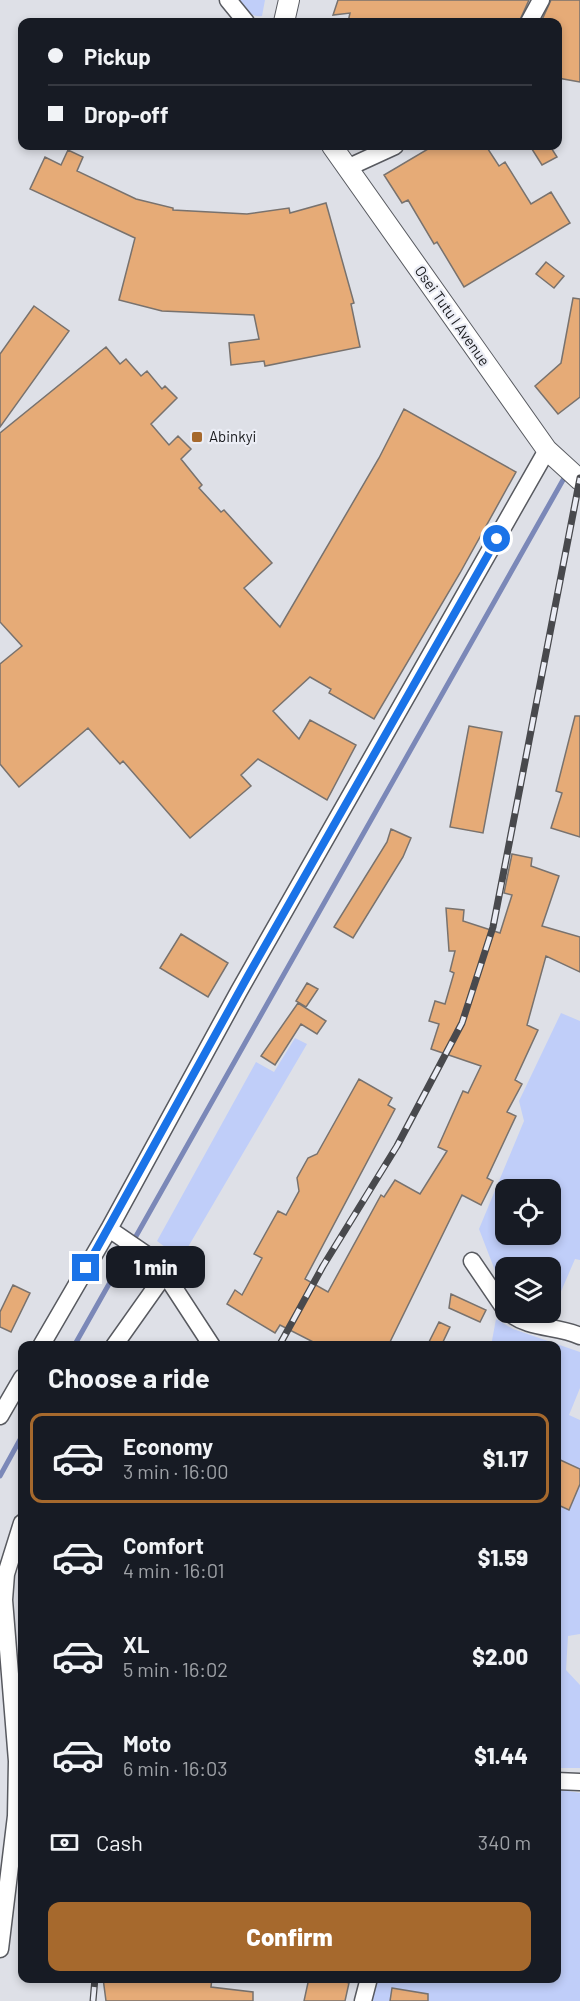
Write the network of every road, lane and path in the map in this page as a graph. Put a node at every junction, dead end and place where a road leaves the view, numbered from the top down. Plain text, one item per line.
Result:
1 (228, 0) edge
2 (289, 0) edge
3 (541, 0) edge
4 (243, 18) edge
5 (285, 18) edge
6 (531, 18) edge
7 (335, 150) edge
8 (385, 150) edge
9 (347, 168) junction
10 (547, 450) junction
11 (580, 480) edge
12 (115, 1234) junction
13 (472, 1262) dead end
14 (165, 1274) junction
15 (495, 1295) edge
16 (527, 1323) edge
17 (580, 1336) edge
18 (44, 1341) edge
19 (118, 1341) edge
20 (209, 1341) edge
21 (18, 1385) edge
22 (0, 1416) edge
23 (18, 1536) edge
24 (561, 1780) edge
25 (580, 1782) edge
26 (0, 1950) edge
27 (368, 1983) edge
28 (363, 2001) edge

1 - 4 street
2 - 5 street
3 - 6 street
7 - 9 street, Osei Tutu I Avenue
8 - 9 street
9 - 10 street, Osei Tutu I Avenue
10 - 11 street, Osei Tutu I Avenue
10 - 12 street
12 - 14 street
12 - 18 street
13 - 15 street
14 - 19 street
14 - 20 street
16 - 17 street
21 - 22 street
23 - 26 street
24 - 25 street
27 - 28 street

